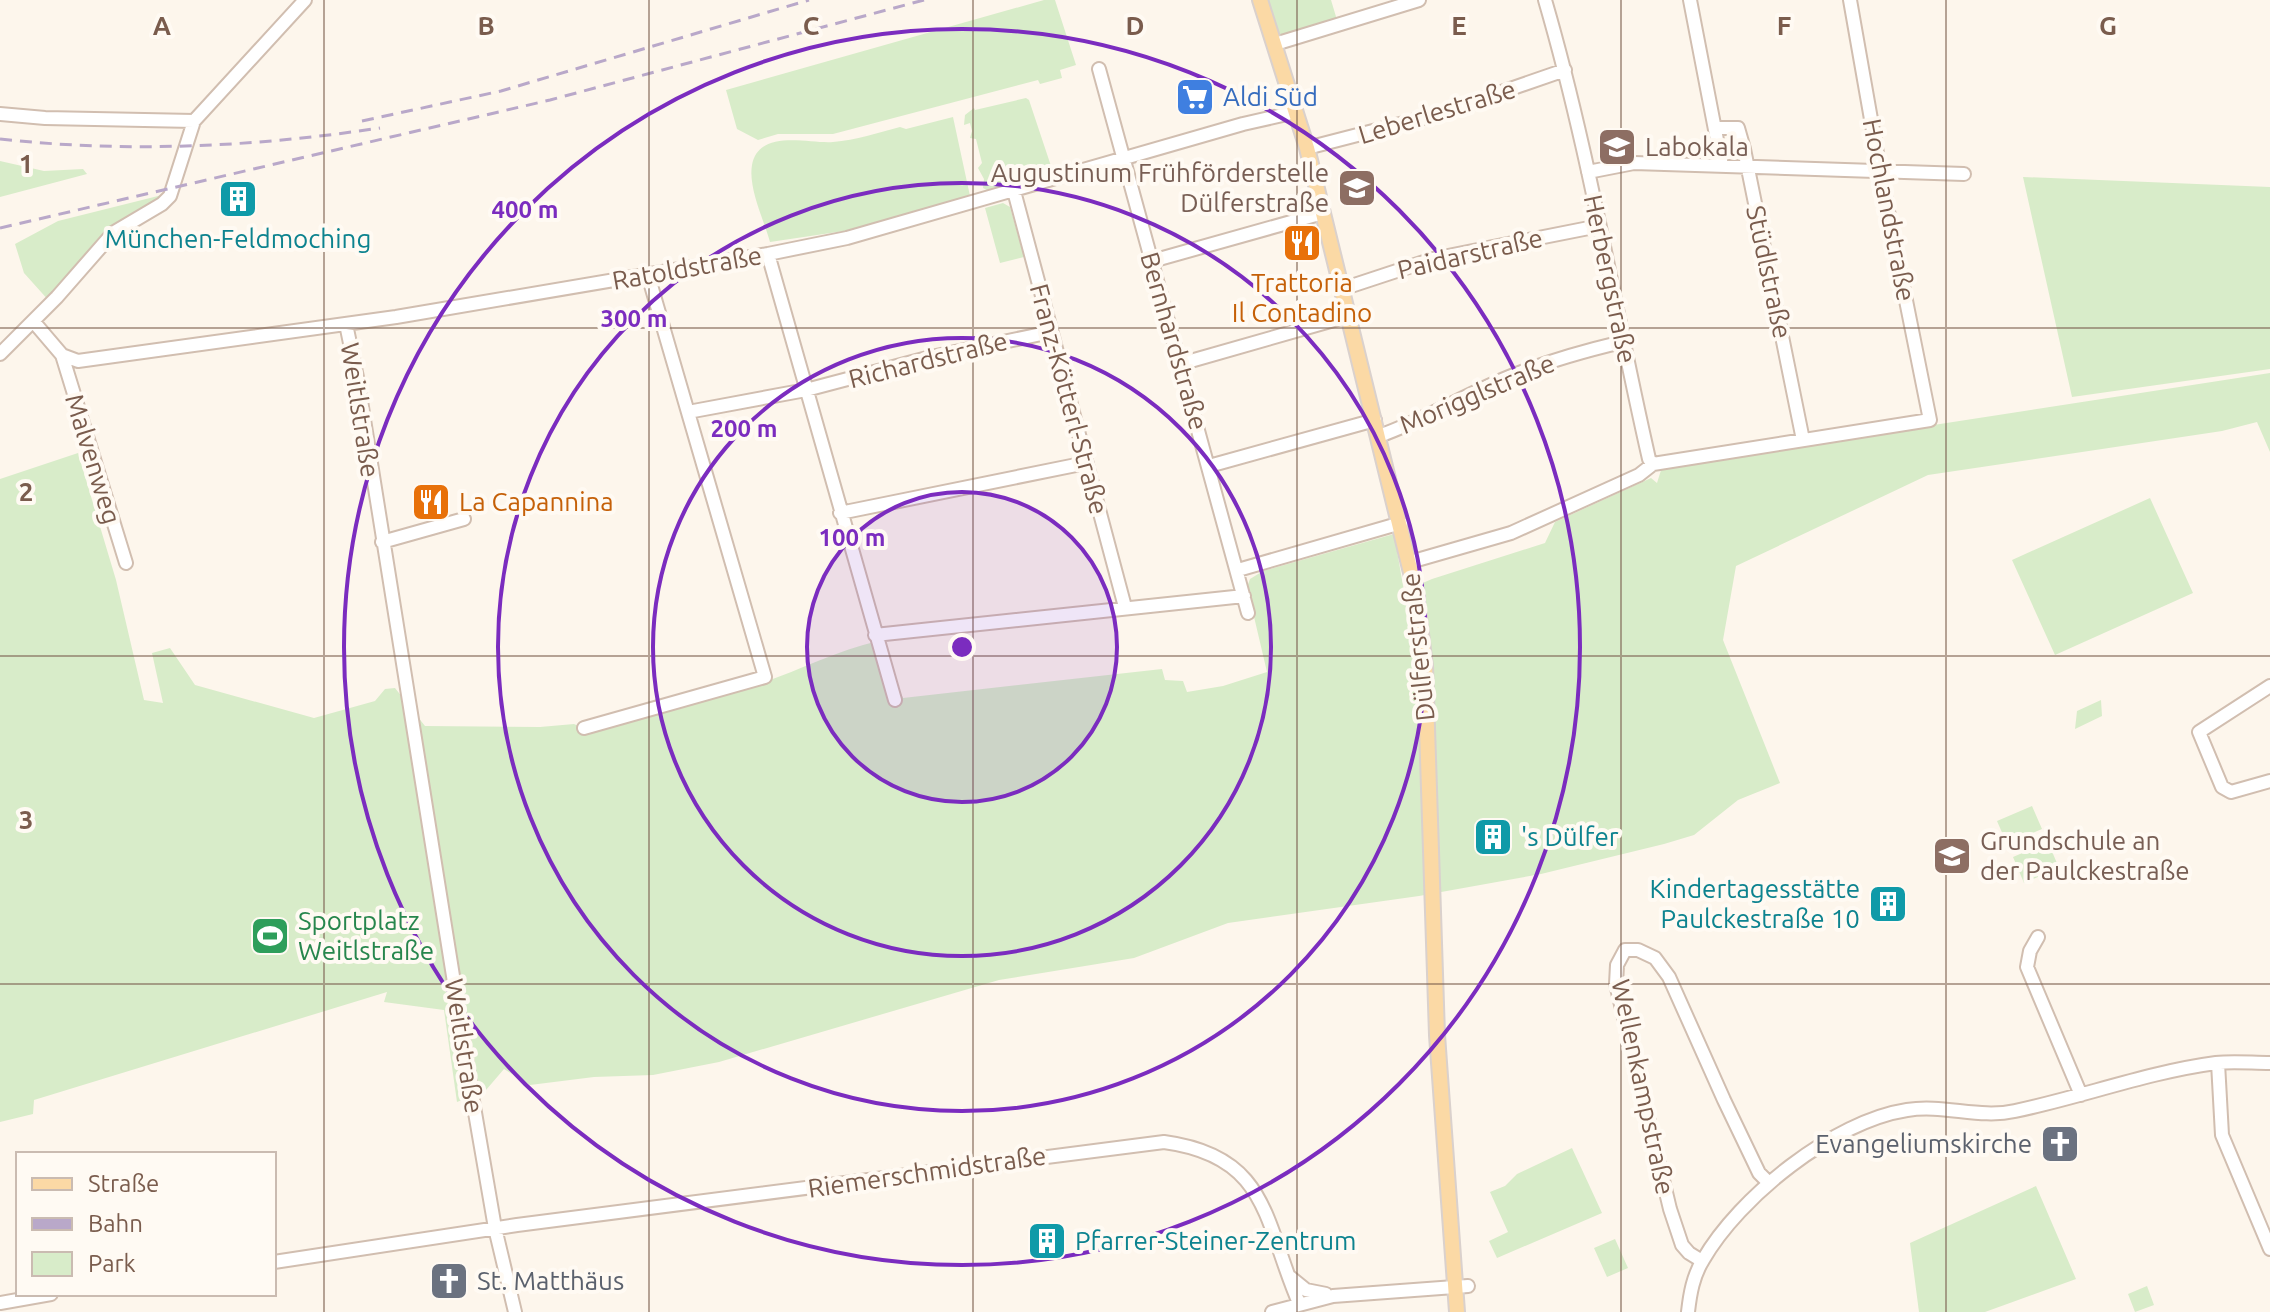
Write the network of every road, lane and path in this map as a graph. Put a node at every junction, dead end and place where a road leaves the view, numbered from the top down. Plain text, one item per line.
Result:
1 (305, 0) edge
2 (1260, 0) edge
3 (1419, 0) edge
4 (1545, 0) edge
5 (1690, 0) edge
6 (1850, 0) edge
7 (1275, 44) junction
8 (1099, 69) dead end
9 (1565, 70) junction
10 (1296, 112) junction
11 (0, 114) edge
12 (194, 121) junction
13 (1715, 128) junction
14 (1307, 148) junction
15 (1122, 158) junction
16 (1722, 166) junction
17 (1748, 168) junction
18 (1880, 171) junction
19 (1588, 172) junction
20 (1964, 174) dead end
21 (1014, 191) junction
22 (1323, 213) junction
23 (1599, 226) junction
24 (768, 254) junction
25 (1152, 261) junction
26 (648, 275) junction
27 (1342, 289) junction
28 (1348, 316) junction
29 (33, 321) junction
30 (346, 324) junction
31 (1051, 332) junction
32 (1622, 342) junction
33 (0, 354) edge
34 (62, 355) junction
35 (1180, 364) junction
36 (806, 390) junction
37 (688, 412) junction
38 (1375, 420) junction
39 (1379, 436) junction
40 (1803, 440) junction
41 (1086, 463) junction
42 (1653, 464) junction
43 (1209, 466) junction
44 (840, 513) junction
45 (464, 519) dead end
46 (1401, 523) junction
47 (382, 542) junction
48 (1410, 562) junction
49 (126, 563) dead end
50 (1238, 570) junction
51 (1244, 596) junction
52 (1125, 607) junction
53 (1248, 613) dead end
54 (875, 635) junction
55 (2270, 686) edge
56 (895, 700) dead end
57 (584, 728) dead end
58 (2270, 781) edge
59 (2038, 937) dead end
60 (2218, 1063) junction
61 (2270, 1063) edge
62 (2081, 1095) junction
63 (1769, 1183) junction
64 (495, 1228) junction
65 (2270, 1249) edge
66 (1702, 1261) junction
67 (276, 1262) edge
68 (1286, 1274) junction
69 (1461, 1286) junction
70 (40, 1296) edge
71 (1333, 1296) junction
72 (0, 1303) edge
73 (1299, 1303) junction
74 (515, 1312) edge
75 (1272, 1312) edge
76 (1457, 1312) edge
77 (1688, 1312) edge

1 - 12 street
2 - 7 main road, Dülferstraße
3 - 7 street
4 - 9 street, Herbergstraße
5 - 13 street
6 - 18 street, Hochlandstraße
7 - 10 main road, Dülferstraße
8 - 15 street, Bernhardstraße
9 - 14 street, Leberlestraße
9 - 19 street, Herbergstraße
10 - 14 main road, Dülferstraße
10 - 15 street, Ratoldstraße
11 - 12 street
12 - 29 street
13 - 16 street
13 - 17 street, Stüdlstraße
14 - 22 main road, Dülferstraße
15 - 21 street, Ratoldstraße
15 - 25 street, Bernhardstraße
16 - 17 street
16 - 19 street
17 - 18 street
17 - 40 street, Stüdlstraße
18 - 20 street
18 - 40 street, Hochlandstraße
19 - 23 street, Herbergstraße
21 - 24 street, Ratoldstraße
21 - 31 street, Franz-Kötterl-Straße
22 - 25 street
22 - 27 main road, Dülferstraße
23 - 27 street, Paidarstraße
23 - 32 street, Herbergstraße
24 - 26 street, Ratoldstraße
24 - 36 street
25 - 35 street, Bernhardstraße
26 - 30 street, Ratoldstraße
26 - 37 street
27 - 28 main road, Dülferstraße
28 - 35 street
28 - 38 main road, Dülferstraße
29 - 33 street
29 - 34 street
30 - 34 street, Ratoldstraße
30 - 47 street, Weitlstraße
31 - 36 street, Richardstraße
31 - 41 street, Franz-Kötterl-Straße
32 - 39 street, Morigglstraße
32 - 42 street, Herbergstraße
34 - 49 street, Malvenweg
35 - 43 street, Bernhardstraße
36 - 37 street, Richardstraße
36 - 44 street
37 - 57 street
38 - 39 main road, Dülferstraße
38 - 43 street
39 - 46 main road, Dülferstraße
40 - 42 street
41 - 44 street
41 - 52 street, Franz-Kötterl-Straße
42 - 48 street
43 - 50 street, Bernhardstraße
44 - 54 street
45 - 47 street
46 - 48 main road, Dülferstraße
46 - 50 street
47 - 64 street, Weitlstraße
48 - 69 main road, Dülferstraße
50 - 51 street, Bernhardstraße
51 - 52 street
51 - 53 street, Bernhardstraße
52 - 54 street
54 - 56 street
55 - 58 street
59 - 62 street
60 - 61 street
60 - 62 street
60 - 65 street
62 - 63 street
63 - 66 street
63 - 66 street, Wellenkampstraße
64 - 67 street, Riemerschmidstraße
64 - 68 street, Riemerschmidstraße
64 - 74 street, Weitlstraße
66 - 77 street
68 - 71 street
68 - 73 street, Riemerschmidstraße
69 - 71 street
69 - 76 main road, Dülferstraße
70 - 72 street
71 - 73 street
73 - 75 street

